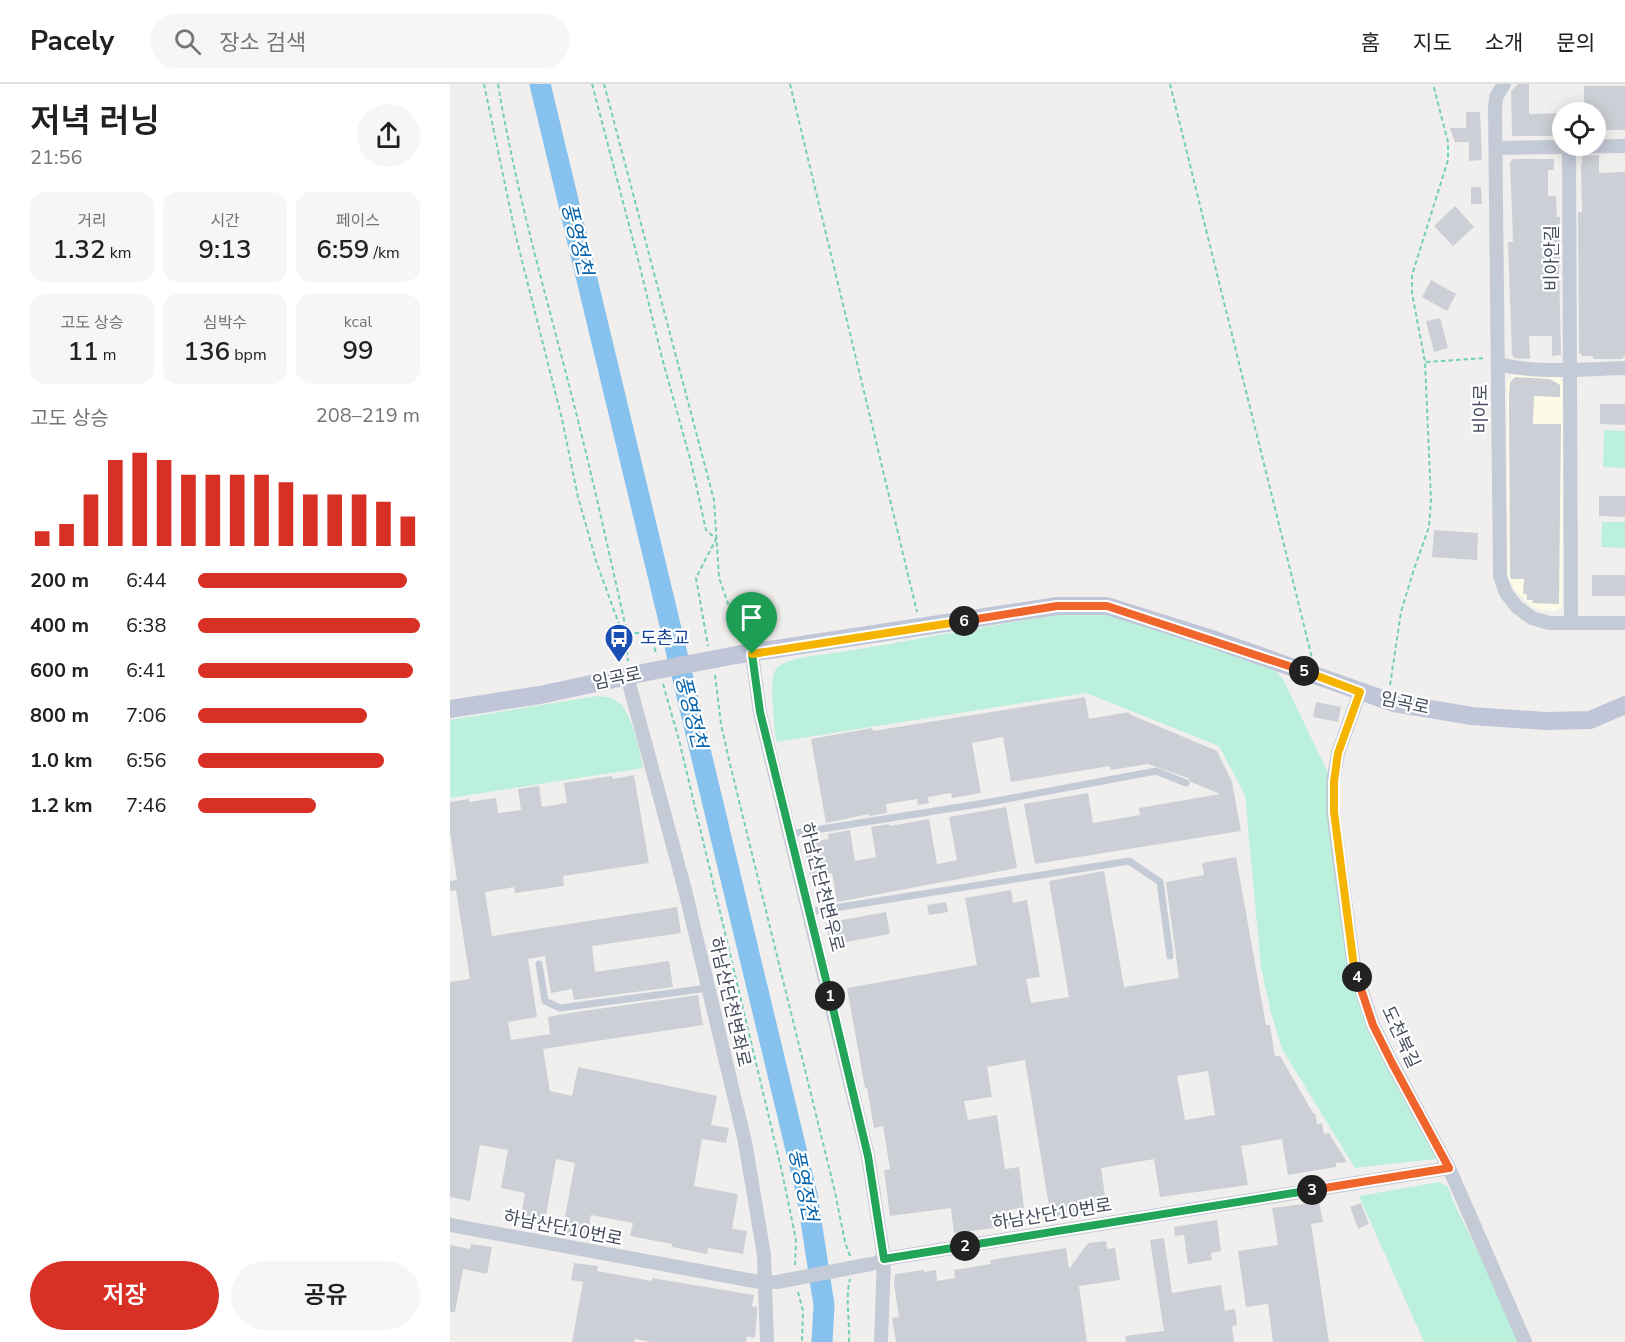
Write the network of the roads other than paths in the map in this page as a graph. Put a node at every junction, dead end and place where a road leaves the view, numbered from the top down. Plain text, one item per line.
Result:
1 (1504, 84) edge
2 (1606, 146) edge
3 (1625, 146) edge
4 (1552, 147) edge
5 (1496, 148) junction
6 (1569, 156) edge
7 (1499, 364) junction
8 (1625, 368) edge
9 (1570, 369) junction
10 (1571, 623) junction
11 (1625, 623) edge
12 (744, 654) junction
13 (634, 675) junction
14 (1360, 692) junction
15 (1625, 705) edge
16 (450, 709) edge
17 (1186, 783) dead end
18 (790, 834) junction
19 (809, 912) junction
20 (1170, 956) dead end
21 (539, 964) dead end
22 (708, 988) junction
23 (1449, 1168) junction
24 (450, 1225) edge
25 (878, 1262) junction
26 (771, 1283) junction
27 (767, 1342) edge
28 (881, 1342) edge
29 (1525, 1342) edge

1 - 5 street, 비아로
2 - 3 street
4 - 5 street
5 - 7 street, 비아로
6 - 9 street, 비아안길
7 - 9 street
7 - 10 street, 비아로
8 - 9 street
9 - 10 street
10 - 11 street, 비아로
12 - 13 main road, 임곡로, bridge
12 - 14 main road, 임곡로
12 - 18 street, 하남산단천변우로
13 - 16 main road, 임곡로
13 - 22 street, 하남산단천변좌로
14 - 15 main road, 임곡로
14 - 23 street, 도천북길
17 - 18 lane
18 - 19 street, 하남산단천변우로
19 - 20 lane
19 - 25 street, 하남산단천변우로
21 - 22 lane
22 - 26 street, 하남산단천변좌로
23 - 25 street, 하남산단10번로
23 - 29 street, 도천북길
24 - 26 street, 하남산단10번로
25 - 26 street, 하남산단10번로, bridge
25 - 28 street, 하남산단천변우로
26 - 27 street, 하남산단천변좌로

